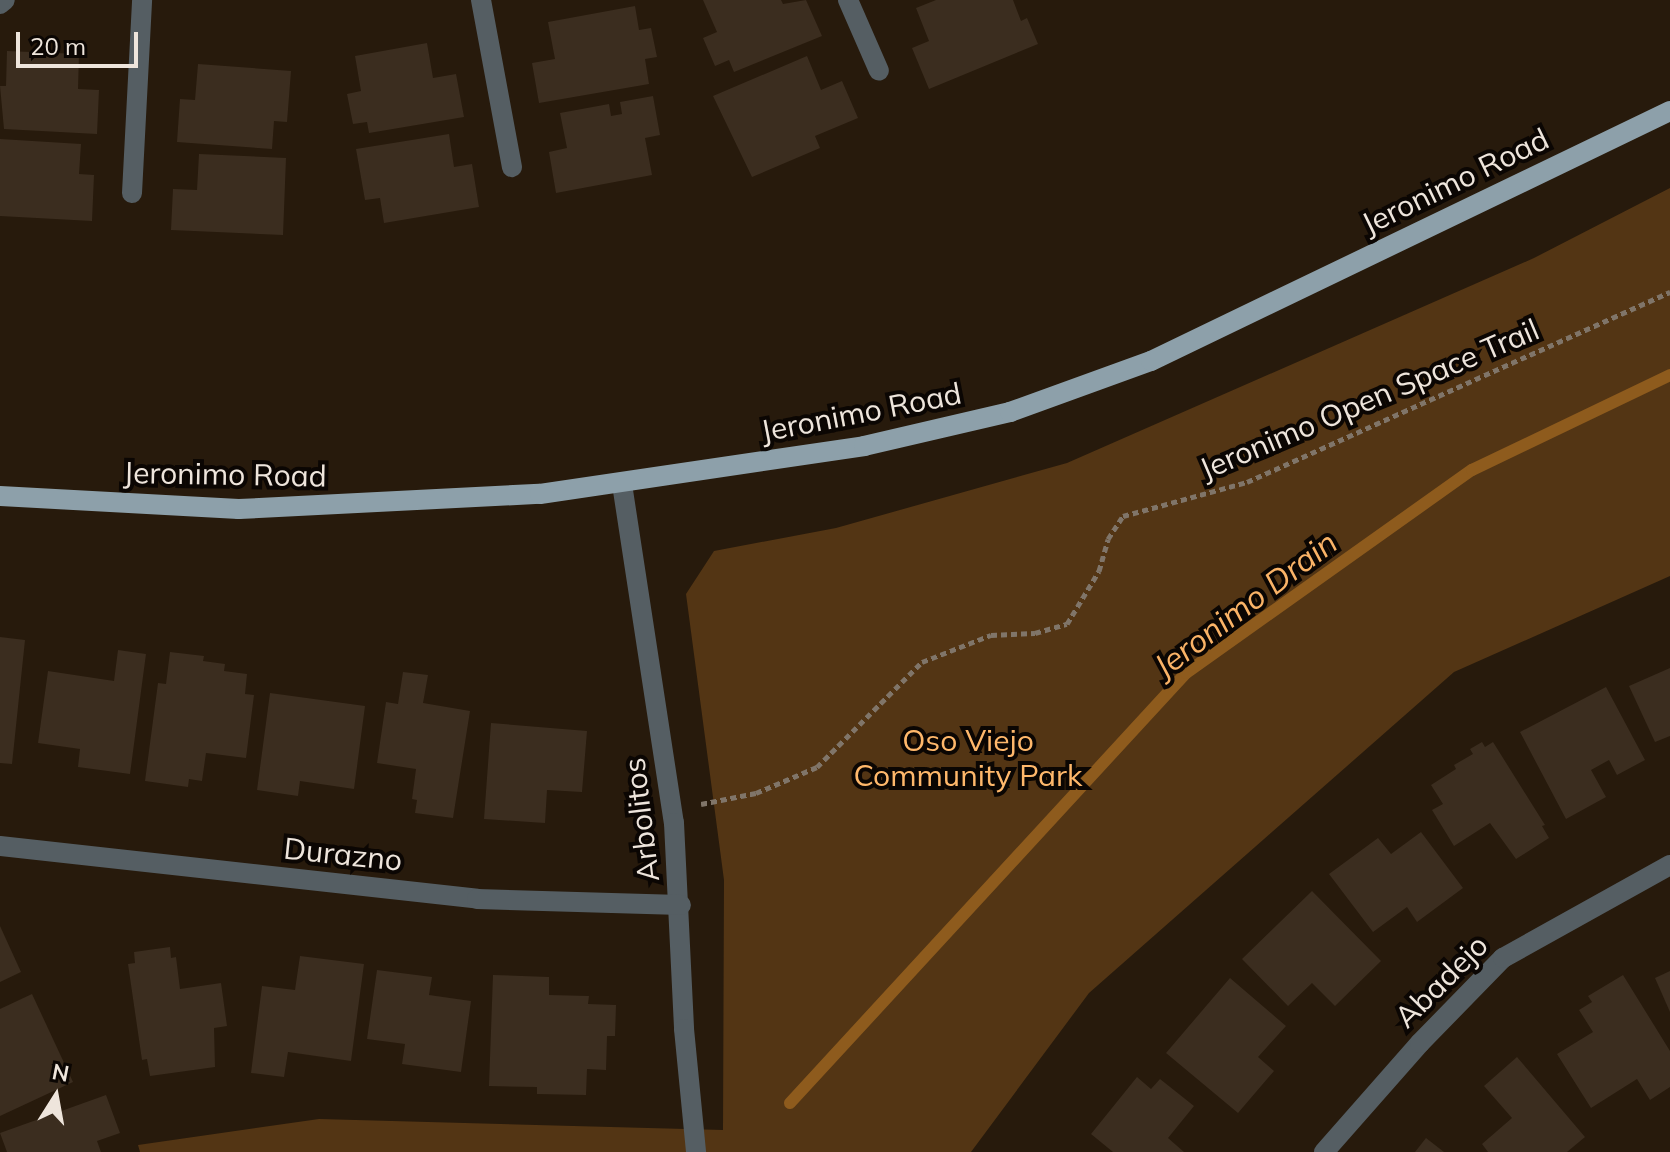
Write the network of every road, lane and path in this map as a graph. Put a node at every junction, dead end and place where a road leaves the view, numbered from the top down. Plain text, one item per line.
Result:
1 (142, 0) edge
2 (481, 0) edge
3 (848, 0) edge
4 (879, 71) dead end
5 (1670, 111) edge
6 (512, 167) dead end
7 (132, 193) dead end
8 (1670, 292) edge
9 (622, 484) junction
10 (0, 496) edge
11 (672, 810) junction
12 (0, 846) edge
13 (1670, 865) edge
14 (681, 905) junction
15 (696, 1152) edge
16 (1324, 1152) edge

1 - 7 street
2 - 6 street
3 - 4 street
5 - 9 main road, Jeronimo Road
8 - 11 path, Jeronimo Open Space Trail
9 - 10 main road, Jeronimo Road
9 - 11 street, Arbolitos
11 - 14 street, Arbolitos
12 - 14 street, Durazno
13 - 16 street, Abadejo
14 - 15 street, Arbolitos

